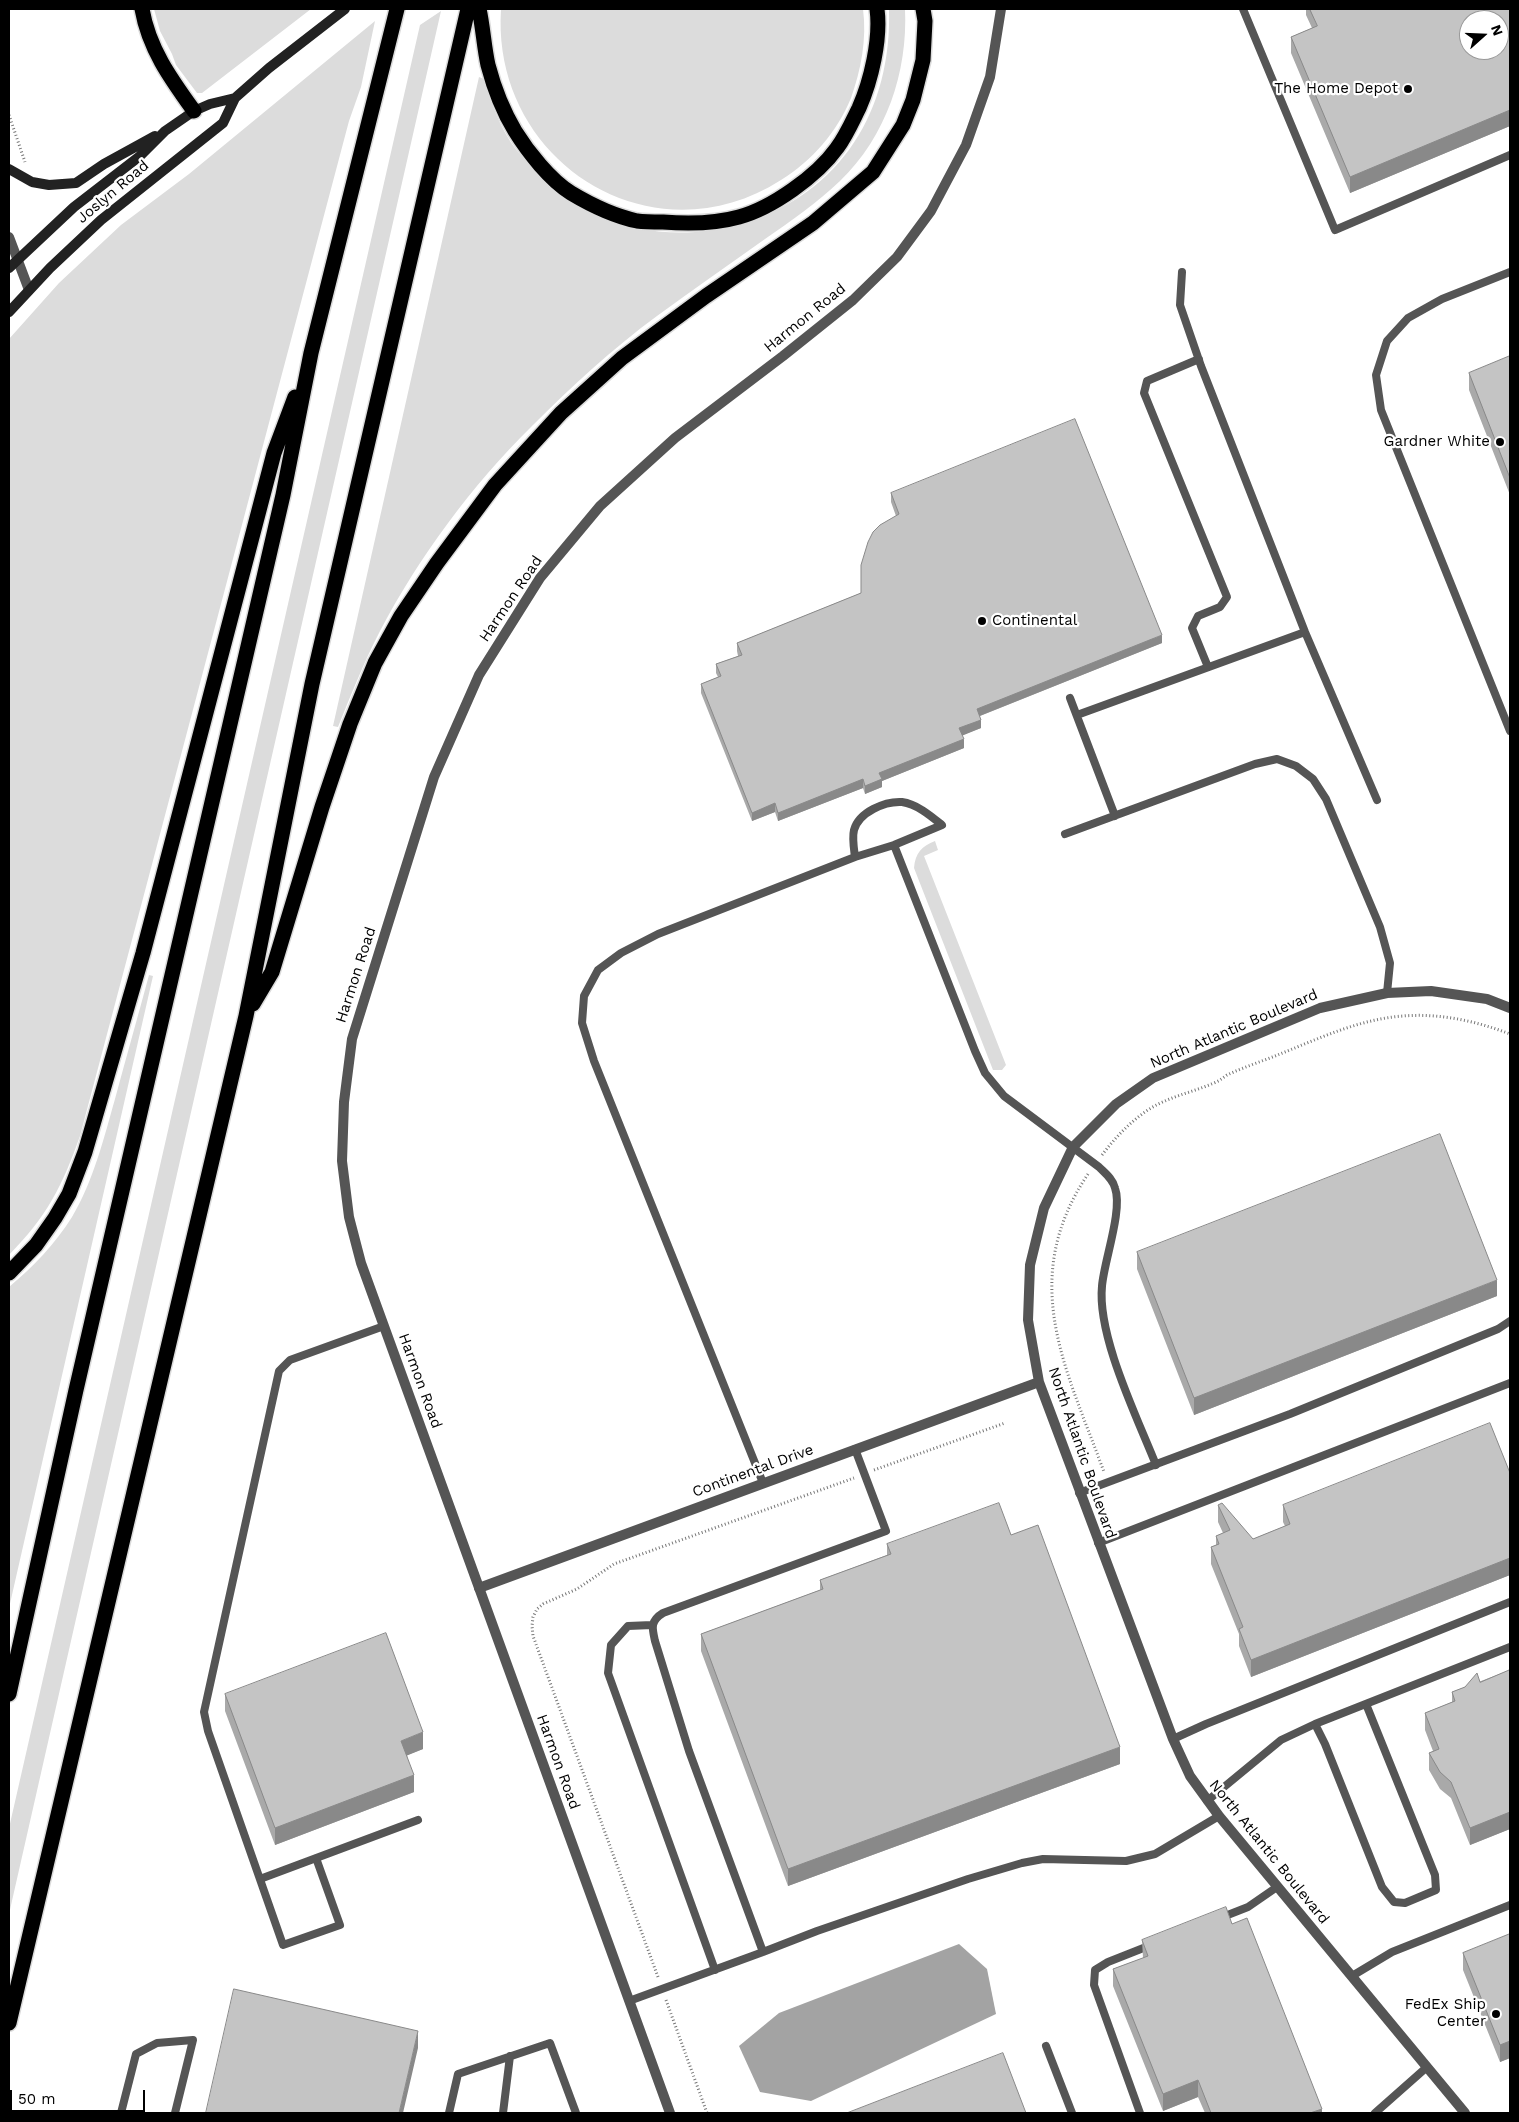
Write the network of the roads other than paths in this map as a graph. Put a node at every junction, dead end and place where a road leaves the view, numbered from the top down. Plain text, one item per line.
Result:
1 (142, 9) edge
2 (345, 9) edge
3 (397, 9) edge
4 (468, 9) edge
5 (479, 9) edge
6 (877, 9) edge
7 (922, 9) edge
8 (1001, 9) edge
9 (1243, 9) edge
10 (235, 98) junction
11 (194, 111) junction
12 (165, 131) junction
13 (1510, 155) edge
14 (9, 169) edge
15 (9, 237) edge
16 (17, 259) junction
17 (9, 268) edge
18 (1182, 272) dead end
19 (1510, 272) edge
20 (29, 290) junction
21 (9, 312) edge
22 (311, 353) junction
23 (1199, 359) junction
24 (1305, 632) junction
25 (1208, 667) junction
26 (1070, 698) dead end
27 (1077, 715) junction
28 (1510, 731) edge
29 (1377, 800) dead end
30 (1114, 816) junction
31 (1065, 834) dead end
32 (894, 845) junction
33 (855, 857) junction
34 (1387, 993) junction
35 (1510, 1008) edge
36 (246, 1016) junction
37 (1073, 1147) junction
38 (9, 1273) edge
39 (1510, 1321) edge
40 (384, 1326) junction
41 (1039, 1382) junction
42 (1510, 1384) edge
43 (856, 1449) junction
44 (1156, 1465) junction
45 (763, 1483) junction
46 (1080, 1493) junction
47 (1098, 1543) junction
48 (479, 1588) junction
49 (1510, 1602) edge
50 (652, 1625) junction
51 (1510, 1646) edge
52 (9, 1694) edge
53 (1366, 1704) junction
54 (1314, 1724) junction
55 (1173, 1739) junction
56 (1207, 1801) junction
57 (1219, 1816) junction
58 (418, 1820) dead end
59 (316, 1858) junction
60 (260, 1879) junction
61 (1277, 1886) junction
62 (1510, 1905) edge
63 (1213, 1921) edge
64 (1160, 1941) edge
65 (762, 1952) junction
66 (715, 1970) junction
67 (1352, 1976) junction
68 (629, 2001) junction
69 (9, 2023) edge
70 (1046, 2046) dead end
71 (510, 2056) junction
72 (1427, 2067) junction
73 (121, 2113) edge
74 (175, 2113) edge
75 (449, 2113) edge
76 (503, 2113) edge
77 (576, 2113) edge
78 (670, 2113) edge
79 (1072, 2113) edge
80 (1140, 2113) edge
81 (1375, 2113) edge
82 (1466, 2113) edge

1 - 11 highway
2 - 10 main road, Joslyn Road
3 - 22 highway
4 - 36 highway
5 - 6 highway
7 - 36 highway
8 - 40 street, Harmon Road
9 - 13 lane
10 - 11 main road, Joslyn Road
10 - 20 main road, Joslyn Road
11 - 12 main road, Joslyn Road
12 - 14 main road
12 - 16 main road, Joslyn Road
15 - 16 street
16 - 17 main road, Joslyn Road
16 - 20 street
18 - 23 lane
19 - 28 lane
20 - 21 main road, Joslyn Road
22 - 38 highway
22 - 52 highway
23 - 24 lane
23 - 25 lane
24 - 25 lane
24 - 29 lane
25 - 27 lane
26 - 27 lane
27 - 30 lane
30 - 31 lane
30 - 34 lane
32 - 33 lane
32 - 33 lane
32 - 37 lane
33 - 45 lane
34 - 35 street, North Atlantic Boulevard
34 - 37 street, North Atlantic Boulevard
36 - 69 highway
37 - 41 street, North Atlantic Boulevard
37 - 44 lane
39 - 44 lane
40 - 48 street, Harmon Road
40 - 60 lane
41 - 43 street, Continental Drive
41 - 46 street, North Atlantic Boulevard
42 - 47 lane
43 - 45 street, Continental Drive
43 - 50 lane
44 - 46 lane
45 - 48 street, Continental Drive
46 - 47 street, North Atlantic Boulevard
47 - 55 street, North Atlantic Boulevard
48 - 68 street, Harmon Road
49 - 55 lane
50 - 65 lane
50 - 66 lane
51 - 53 lane
53 - 54 lane
53 - 54 lane
54 - 56 lane
55 - 56 street, North Atlantic Boulevard
56 - 57 street, North Atlantic Boulevard
57 - 61 street, North Atlantic Boulevard
57 - 65 lane
58 - 59 lane
59 - 60 lane
59 - 60 lane
61 - 63 lane
61 - 67 street, North Atlantic Boulevard
62 - 67 lane
64 - 80 lane
65 - 66 lane
66 - 68 lane
67 - 72 street, North Atlantic Boulevard
68 - 78 street, Harmon Road
70 - 79 lane
71 - 75 lane
71 - 76 lane
71 - 77 lane
72 - 81 lane
72 - 82 street, North Atlantic Boulevard
73 - 74 lane

